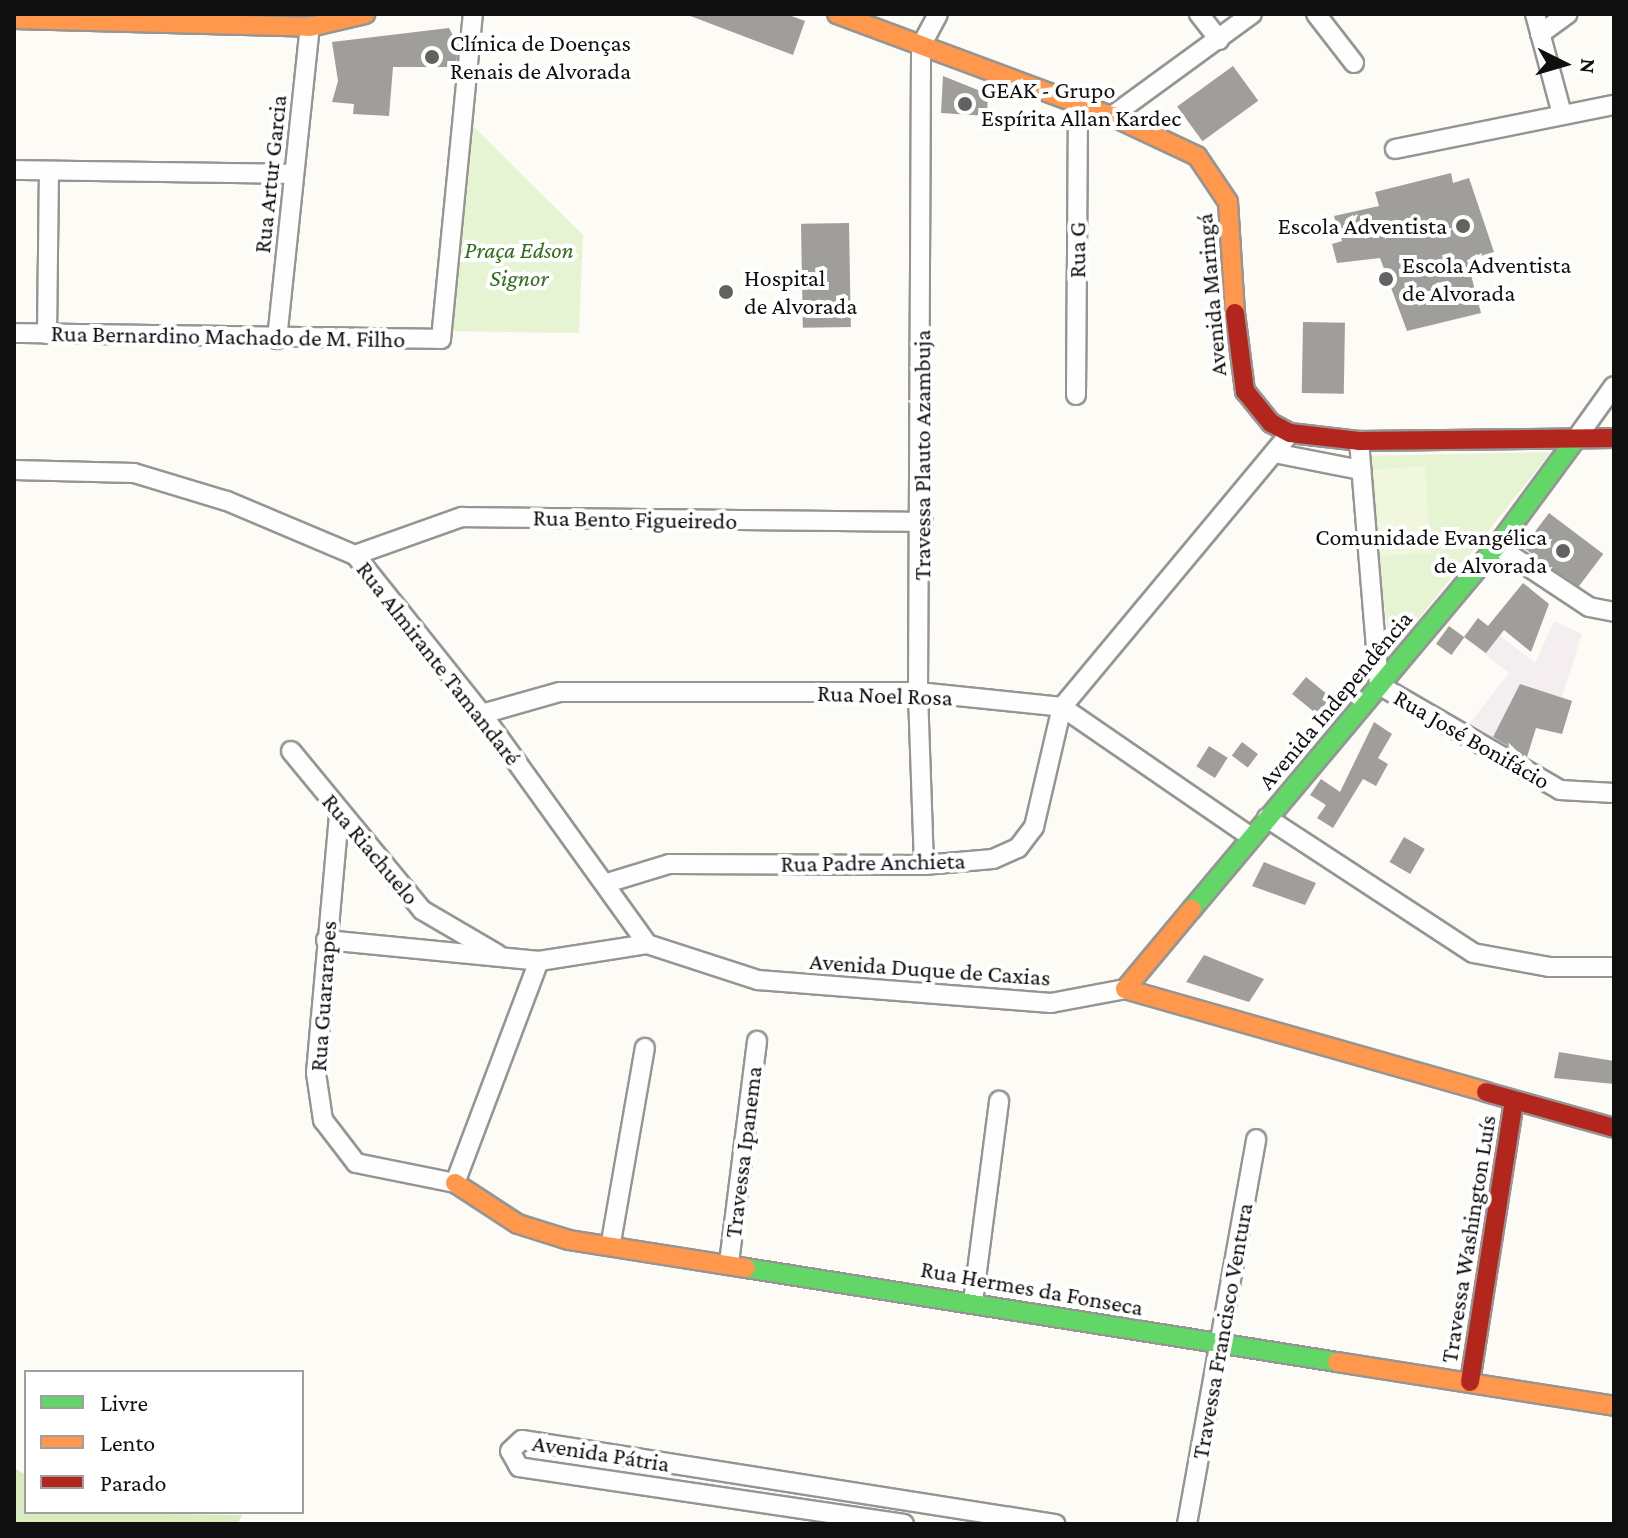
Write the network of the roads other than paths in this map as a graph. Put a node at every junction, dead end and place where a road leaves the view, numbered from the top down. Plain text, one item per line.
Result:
1 (365, 14) edge
2 (473, 14) edge
3 (837, 14) edge
4 (938, 14) edge
5 (1199, 14) edge
6 (1252, 14) edge
7 (1316, 14) edge
8 (1535, 14) edge
9 (1568, 14) edge
10 (14, 19) edge
11 (311, 20) edge
12 (1540, 34) junction
13 (1219, 40) junction
14 (921, 46) junction
15 (1354, 63) dead end
16 (1614, 105) edge
17 (1078, 106) junction
18 (1562, 114) junction
19 (1112, 116) junction
20 (1395, 149) dead end
21 (14, 170) edge
22 (49, 171) junction
23 (294, 174) junction
24 (14, 333) edge
25 (47, 334) junction
26 (277, 339) junction
27 (1614, 386) edge
28 (1076, 395) dead end
29 (1290, 433) junction
30 (1614, 438) edge
31 (1576, 439) junction
32 (1359, 441) junction
33 (1274, 453) junction
34 (14, 470) edge
35 (1361, 470) junction
36 (923, 522) junction
37 (1497, 546) junction
38 (355, 555) junction
39 (1614, 612) edge
40 (1379, 685) junction
41 (918, 692) junction
42 (1062, 707) junction
43 (482, 714) junction
44 (291, 751) dead end
45 (1614, 793) edge
46 (339, 815) junction
47 (1267, 818) junction
48 (1251, 837) junction
49 (924, 865) junction
50 (607, 883) junction
51 (326, 940) junction
52 (647, 944) junction
53 (504, 958) junction
54 (539, 961) junction
55 (1614, 967) edge
56 (1125, 989) junction
57 (757, 1041) dead end
58 (645, 1048) dead end
59 (999, 1101) dead end
60 (1514, 1102) junction
61 (1614, 1128) edge
62 (1256, 1139) dead end
63 (455, 1183) junction
64 (611, 1242) junction
65 (729, 1263) junction
66 (973, 1302) junction
67 (1222, 1345) junction
68 (1470, 1382) junction
69 (1614, 1406) edge
70 (608, 1454) junction
71 (603, 1479) junction
72 (853, 1492) junction
73 (964, 1510) junction
74 (848, 1516) junction
75 (904, 1524) edge
76 (946, 1524) edge
77 (1055, 1524) edge
78 (1187, 1524) edge

1 - 11 street
2 - 26 street, Rua Bernardino Machado de M. Filho
3 - 14 street, Avenida Maringá
4 - 14 street
5 - 13 street
6 - 13 street
7 - 15 street
8 - 12 street
9 - 12 street
10 - 11 street
11 - 23 street, Rua Artur Garcia
12 - 18 street
13 - 19 street
14 - 17 street, Avenida Maringá
14 - 36 street, Travessa Plauto Azambuja
16 - 18 street
17 - 19 street, Avenida Maringá
17 - 28 street, Rua G
18 - 20 street
19 - 29 street, Avenida Maringá
21 - 22 street
22 - 23 street
22 - 25 street
23 - 26 street, Rua Artur Garcia
24 - 25 street, Rua Bernardino Machado de M. Filho
25 - 26 street, Rua Bernardino Machado de M. Filho
27 - 31 street
29 - 32 street
29 - 33 street, Rua Padre Anchieta
30 - 31 street
31 - 32 street
31 - 37 street, Avenida Independência
32 - 35 street
33 - 35 street
33 - 42 street, Rua Padre Anchieta
34 - 38 street, Rua Almirante Tamandaré
35 - 40 street
36 - 38 street, Rua Bento Figueiredo
36 - 41 street, Travessa Plauto Azambuja
37 - 39 street
37 - 40 street, Avenida Independência
38 - 43 street, Rua Almirante Tamandaré
40 - 45 street, Rua José Bonifácio
40 - 47 street, Avenida Independência
41 - 42 street, Rua Noel Rosa
41 - 43 street, Rua Noel Rosa
41 - 49 street, Travessa Plauto Azambuja
42 - 48 street, Rua Noel Rosa
42 - 49 street, Rua Padre Anchieta
43 - 50 street, Rua Almirante Tamandaré
44 - 46 street, Rua Riachuelo
46 - 51 street, Rua Guararapes
46 - 53 street, Rua Riachuelo
47 - 48 street, Avenida Independência
47 - 55 street
48 - 56 street, Avenida Independência
49 - 50 street, Rua Padre Anchieta
50 - 52 street, Rua Almirante Tamandaré
51 - 53 street, Avenida Duque de Caxias
51 - 63 street, Rua Guararapes
52 - 54 street, Avenida Duque de Caxias
52 - 56 street, Avenida Duque de Caxias
53 - 54 street, Avenida Duque de Caxias
54 - 63 street
56 - 60 street, Avenida Duque de Caxias
57 - 65 street, Travessa Ipanema
58 - 64 street
59 - 66 street
60 - 61 street, Avenida Duque de Caxias
60 - 68 street, Travessa Washington Luís
62 - 67 street, Travessa Francisco Ventura
63 - 64 street, Rua Hermes da Fonseca
64 - 65 street, Rua Hermes da Fonseca
65 - 66 street, Rua Hermes da Fonseca
66 - 67 street, Rua Hermes da Fonseca
67 - 68 street, Rua Hermes da Fonseca
67 - 78 street, Travessa Francisco Ventura
68 - 69 street, Rua Hermes da Fonseca
70 - 71 street
70 - 71 street, Avenida Pátria
70 - 72 street, Avenida Pátria
71 - 74 street, Avenida Pátria
72 - 73 street, Avenida Pátria
72 - 74 street
73 - 76 street
73 - 77 street, Avenida Pátria
74 - 75 street, Avenida Pátria

